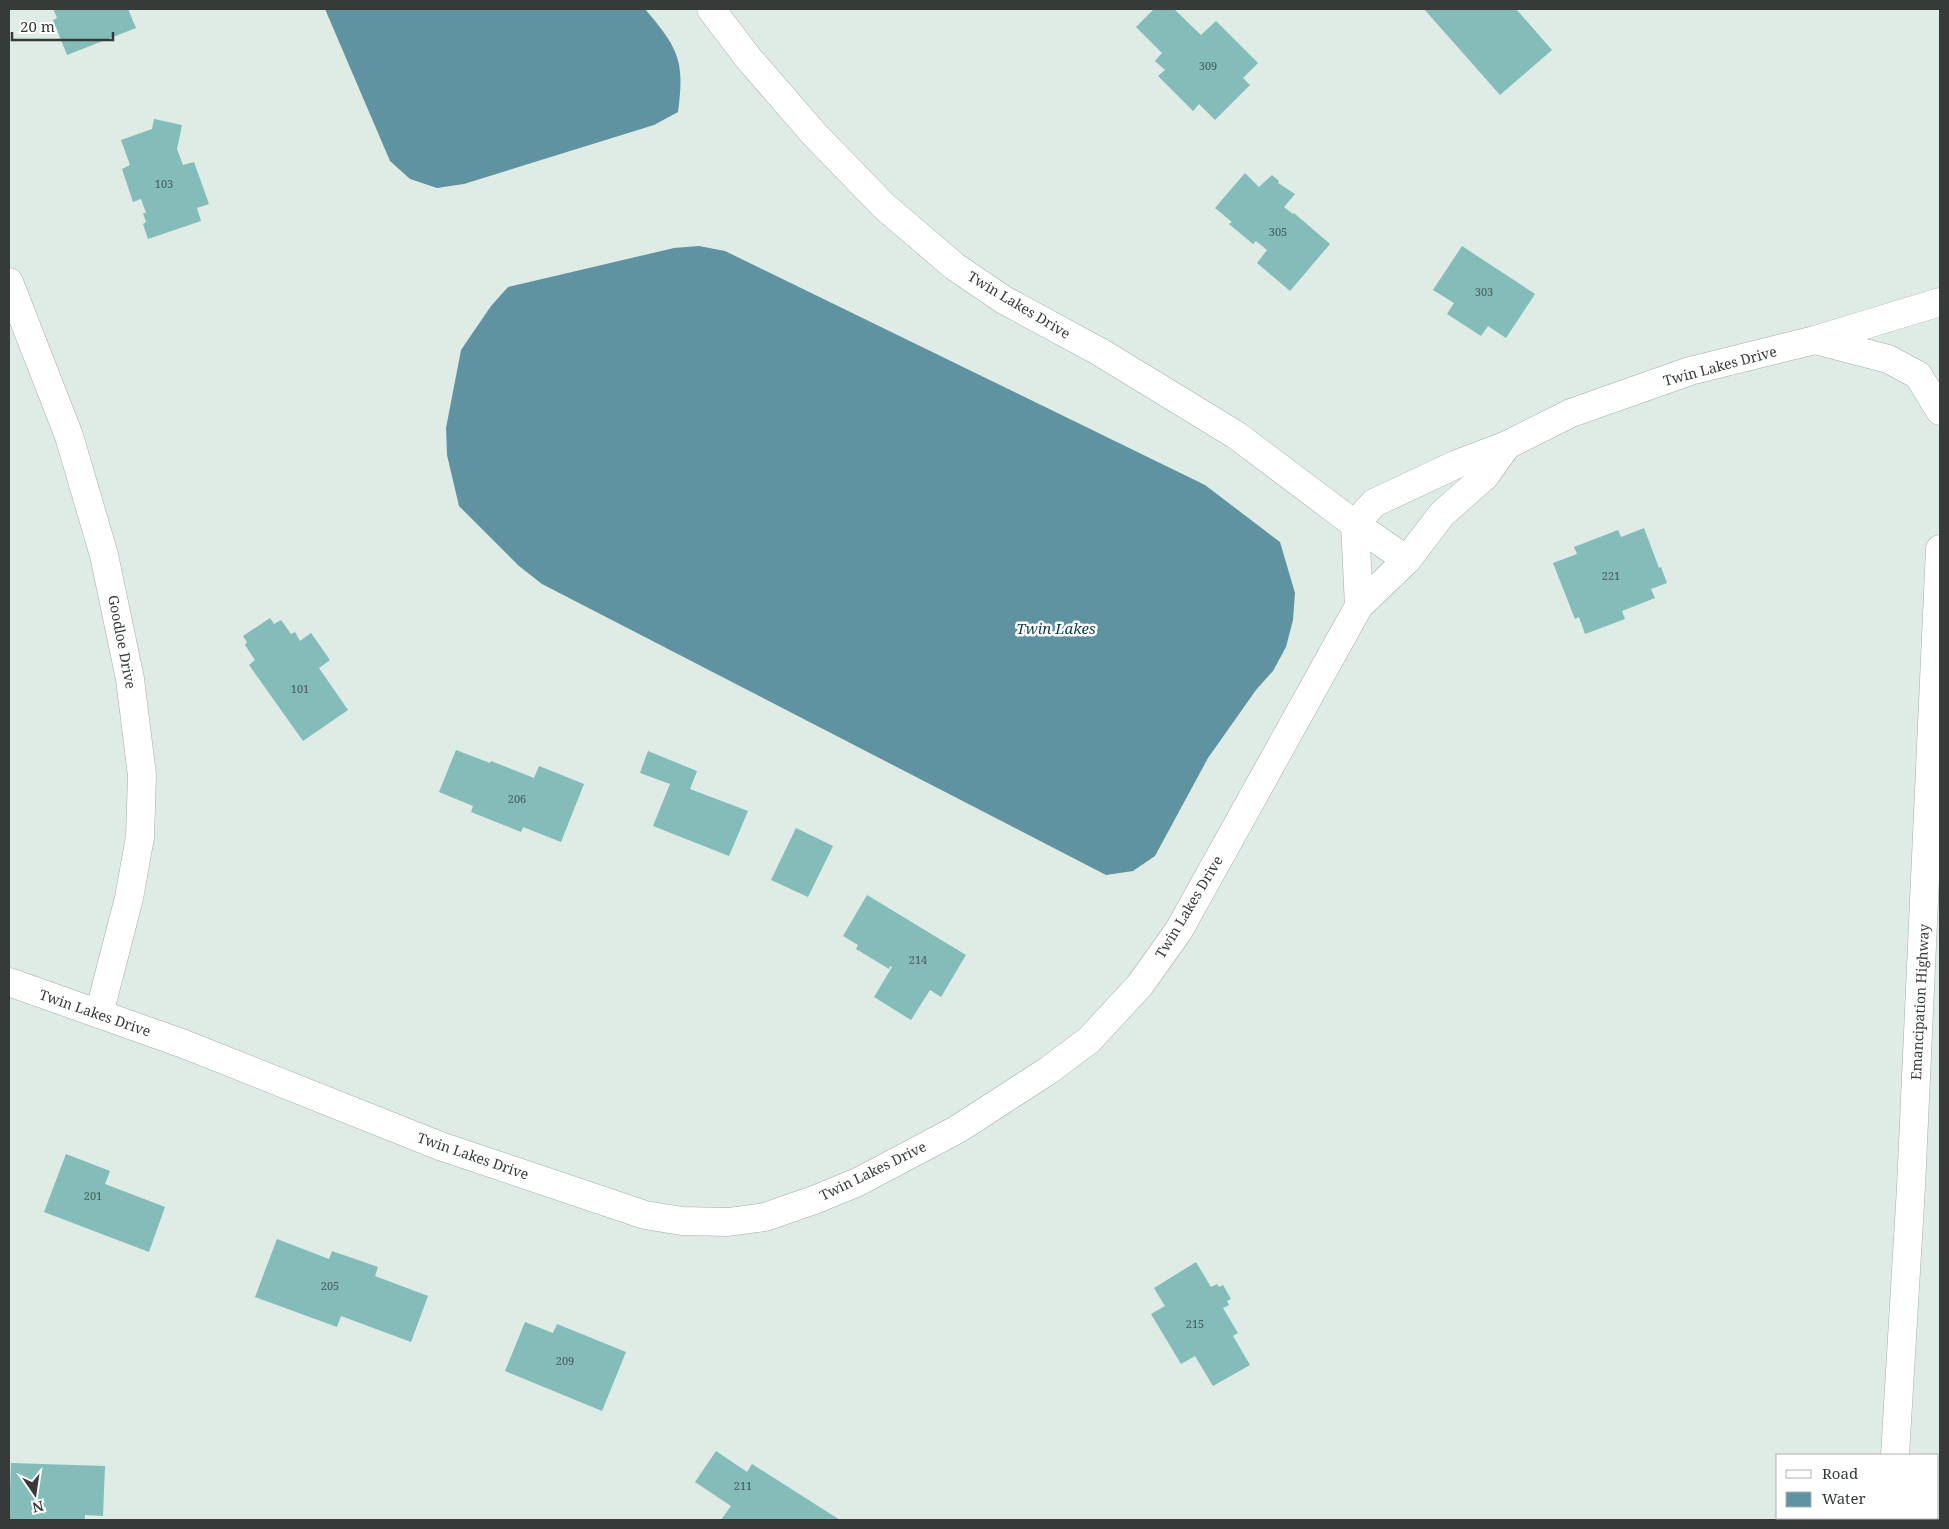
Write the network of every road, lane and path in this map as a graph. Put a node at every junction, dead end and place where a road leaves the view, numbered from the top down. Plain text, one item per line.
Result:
1 (711, 9) edge
2 (9, 282) edge
3 (1940, 302) edge
4 (1815, 340) junction
5 (1940, 411) edge
6 (1507, 446) junction
7 (1355, 524) junction
8 (1940, 549) edge
9 (1407, 560) junction
10 (1359, 606) junction
11 (9, 982) edge
12 (99, 1014) junction
13 (1895, 1454) edge

1 - 7 street, Twin Lakes Drive
2 - 12 street, Goodloe Drive
3 - 4 street, Twin Lakes Drive
4 - 5 street
4 - 6 street, Twin Lakes Drive
6 - 7 street, Twin Lakes Drive
6 - 9 street, Twin Lakes Drive
7 - 9 street, Twin Lakes Drive
7 - 10 street
8 - 13 street, Emancipation Highway
9 - 10 street, Twin Lakes Drive
10 - 12 street, Twin Lakes Drive
11 - 12 street, Twin Lakes Drive

